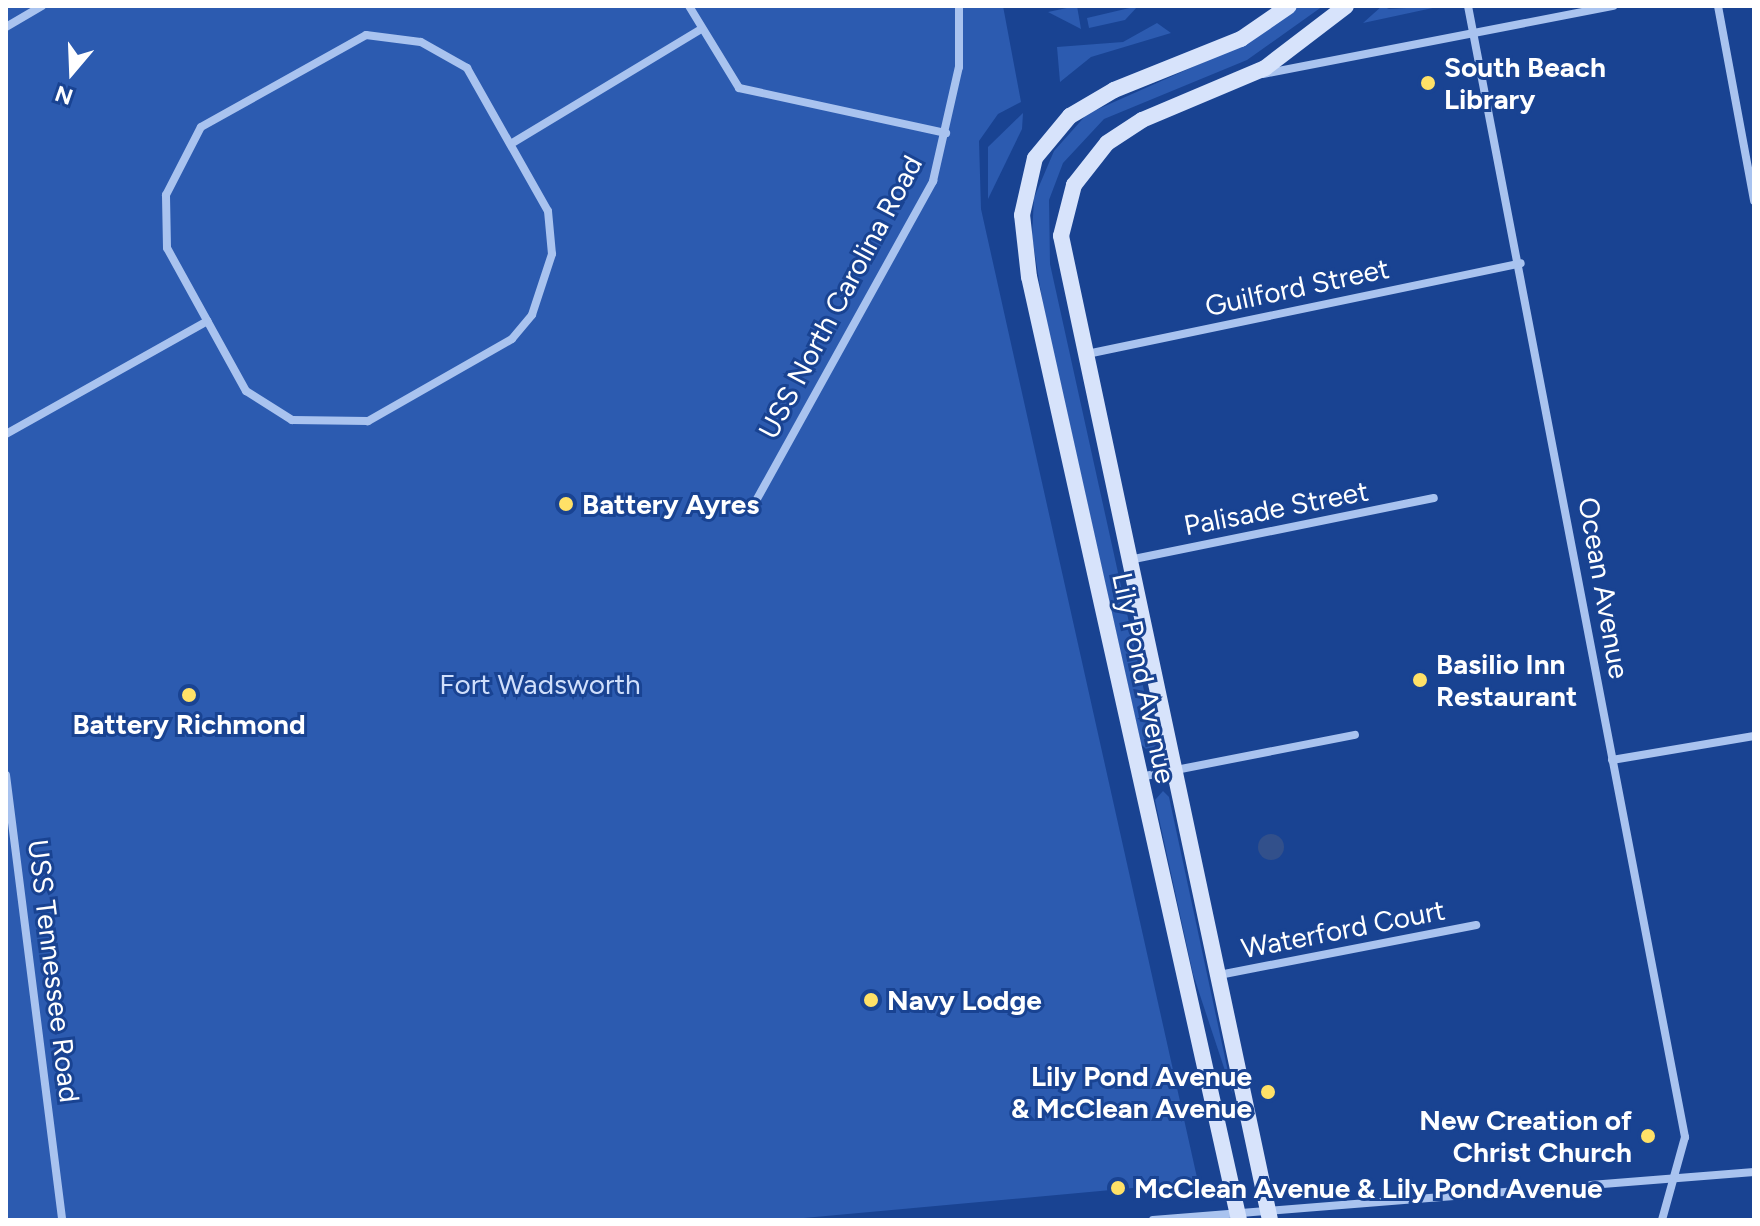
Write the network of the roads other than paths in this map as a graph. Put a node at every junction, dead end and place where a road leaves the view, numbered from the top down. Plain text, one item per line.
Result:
1 (42, 6) edge
2 (689, 6) edge
3 (959, 6) edge
4 (1289, 6) edge
5 (1346, 6) edge
6 (1468, 6) edge
7 (1613, 6) edge
8 (1718, 6) edge
9 (6, 27) edge
10 (701, 29) junction
11 (1475, 34) junction
12 (1247, 77) junction
13 (946, 133) junction
14 (514, 142) junction
15 (1754, 201) edge
16 (1521, 263) junction
17 (207, 321) junction
18 (1082, 355) junction
19 (6, 434) edge
20 (1434, 498) dead end
21 (752, 508) dead end
22 (1128, 560) junction
23 (1355, 735) dead end
24 (1754, 736) edge
25 (1612, 760) junction
26 (1174, 770) junction
27 (6, 775) edge
28 (1139, 777) junction
29 (1476, 925) dead end
30 (1219, 975) junction
31 (1754, 1172) edge
32 (1674, 1178) junction
33 (1269, 1216) edge
34 (1239, 1217) edge
35 (62, 1220) edge
36 (1153, 1220) edge
37 (1662, 1220) edge

1 - 9 street
2 - 10 street
3 - 13 street, USS North Carolina Road
4 - 28 main road, Lily Pond Avenue
5 - 12 main road
6 - 11 street, Ocean Avenue
7 - 11 street
8 - 15 street
10 - 13 street
10 - 14 street
11 - 12 street
11 - 16 street, Ocean Avenue
12 - 18 main road, Lily Pond Avenue
13 - 21 street, USS North Carolina Road
14 - 17 street
14 - 17 street
16 - 18 street, Guilford Street
16 - 25 street, Ocean Avenue
17 - 19 street
18 - 22 main road, Lily Pond Avenue
20 - 22 street, Palisade Street
22 - 26 main road, Lily Pond Avenue
23 - 26 street
24 - 25 street
25 - 32 street, Ocean Avenue
26 - 28 street
26 - 30 main road, Lily Pond Avenue
27 - 35 street, USS Tennessee Road
28 - 34 main road, Lily Pond Avenue
29 - 30 street, Waterford Court
30 - 33 main road, Lily Pond Avenue
31 - 32 street
32 - 33 street
32 - 37 street, Ocean Avenue
33 - 34 street
34 - 36 street

